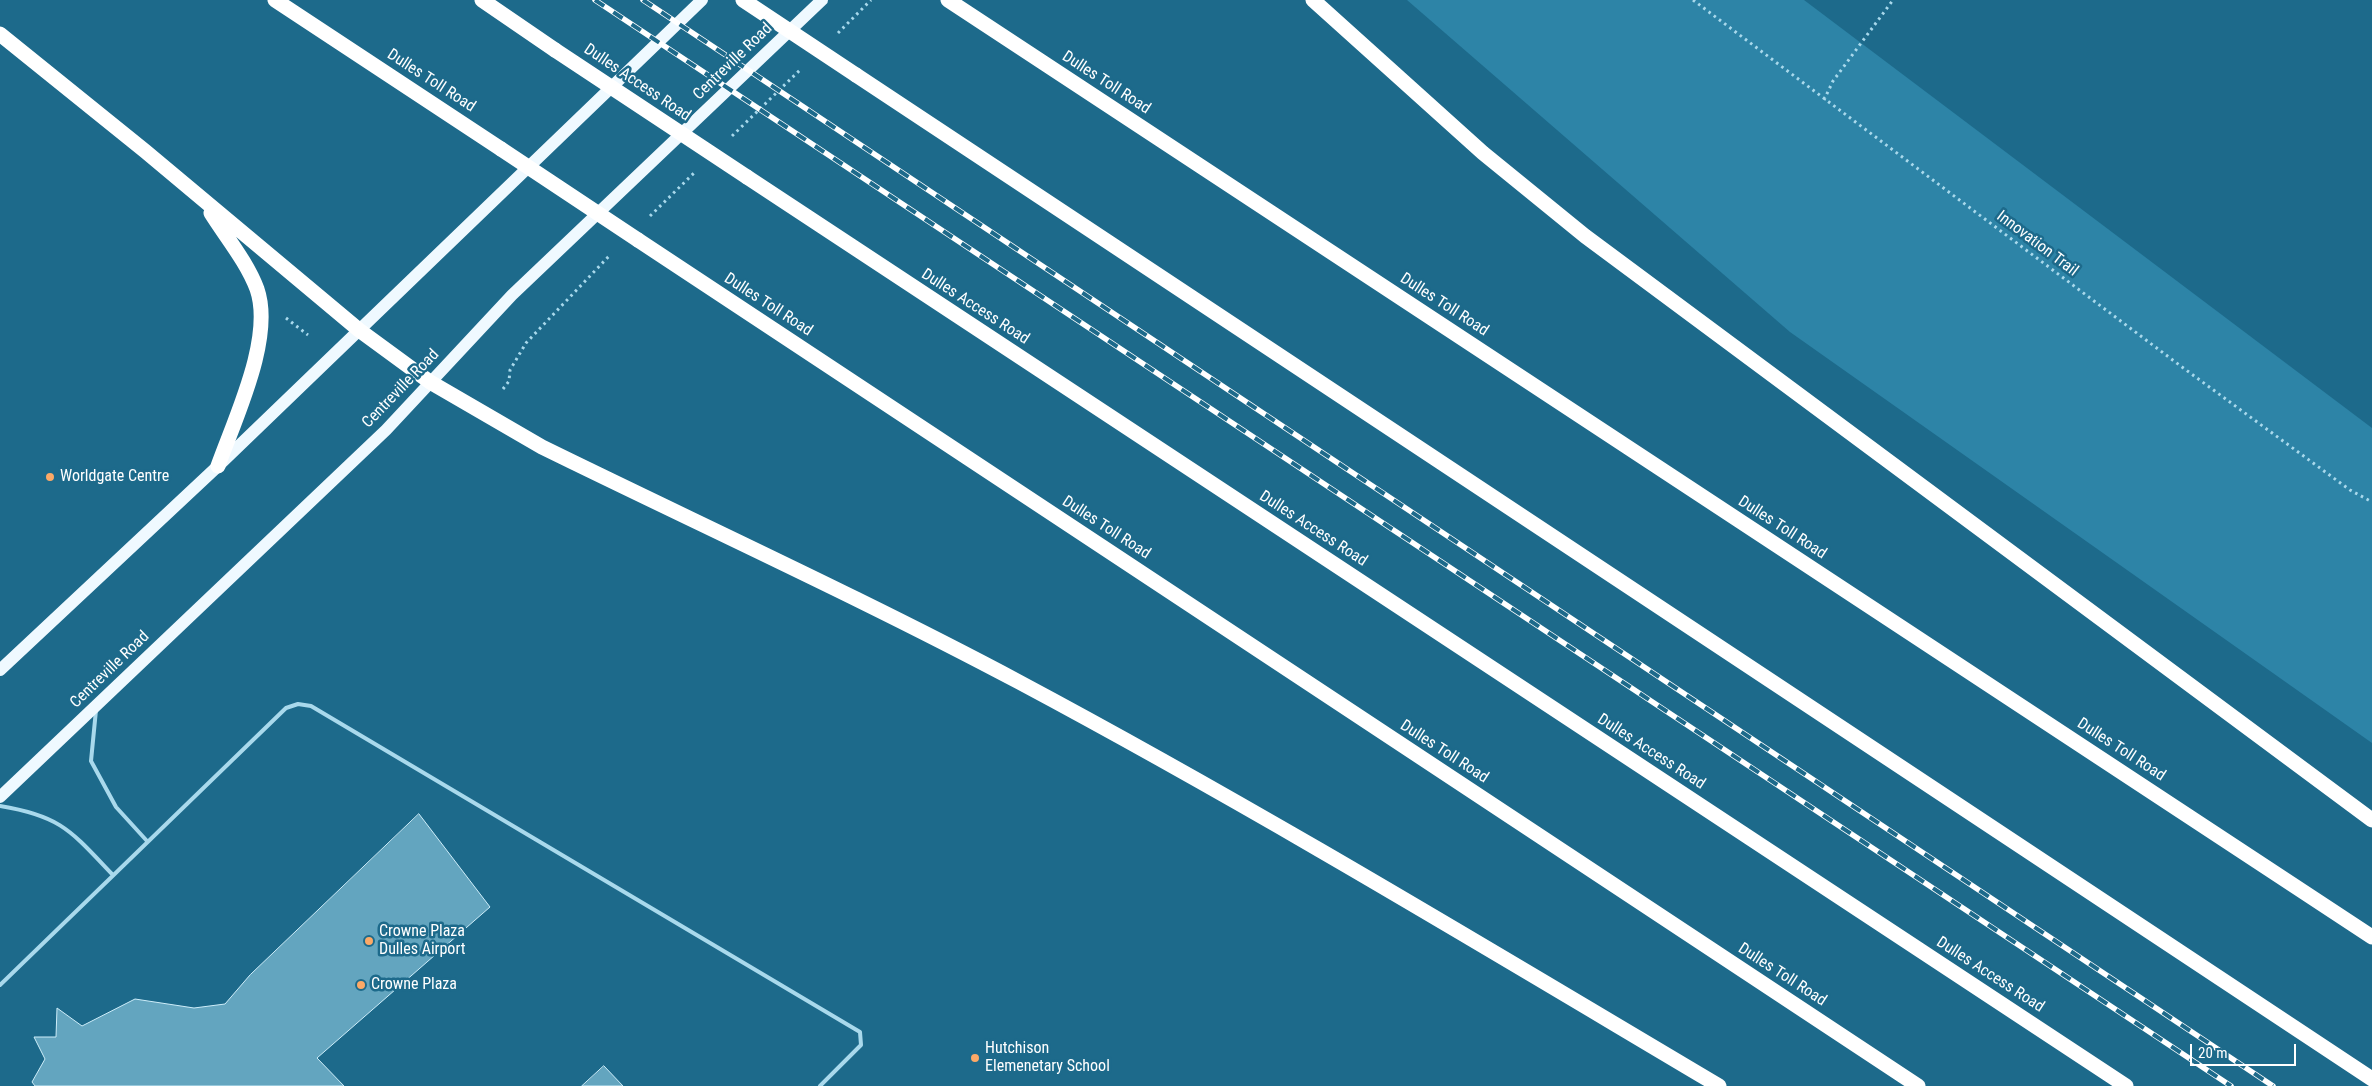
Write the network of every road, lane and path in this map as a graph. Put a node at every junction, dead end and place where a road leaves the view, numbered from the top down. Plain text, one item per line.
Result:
1 (275, 0) edge
2 (482, 0) edge
3 (702, 0) edge
4 (743, 0) edge
5 (822, 0) edge
6 (871, 0) edge
7 (948, 0) edge
8 (1313, 0) edge
9 (1692, 0) edge
10 (1893, 0) edge
11 (0, 34) edge
12 (836, 34) dead end
13 (808, 62) dead end
14 (1824, 100) junction
15 (731, 137) dead end
16 (696, 171) dead end
17 (202, 199) junction
18 (647, 219) dead end
19 (612, 253) dead end
20 (280, 314) dead end
21 (359, 330) junction
22 (308, 334) dead end
23 (430, 382) junction
24 (503, 389) dead end
25 (218, 466) junction
26 (2372, 502) edge
27 (0, 670) edge
28 (97, 704) junction
29 (0, 798) edge
30 (0, 806) edge
31 (2372, 820) edge
32 (147, 840) junction
33 (112, 874) junction
34 (2372, 937) edge
35 (0, 984) edge
36 (2372, 1079) edge
37 (820, 1086) edge
38 (1719, 1086) edge
39 (1918, 1086) edge
40 (2126, 1086) edge

1 - 39 highway, Dulles Toll Road, bridge
2 - 40 highway, Dulles Access Road, bridge
3 - 21 main road
4 - 36 highway, bridge
5 - 23 main road, Centreville Road
6 - 12 path
7 - 34 highway, Dulles Toll Road
8 - 31 highway
9 - 14 path, Innovation Trail
10 - 14 path
11 - 17 highway
13 - 15 path
14 - 26 path, Innovation Trail
16 - 18 path
17 - 21 highway
17 - 25 highway
19 - 24 path
20 - 22 path
21 - 23 highway
21 - 25 main road
23 - 28 main road, Centreville Road
23 - 38 highway
25 - 27 main road
28 - 29 main road, Centreville Road
28 - 32 lane
30 - 33 lane
32 - 33 lane
32 - 37 lane
33 - 35 lane

